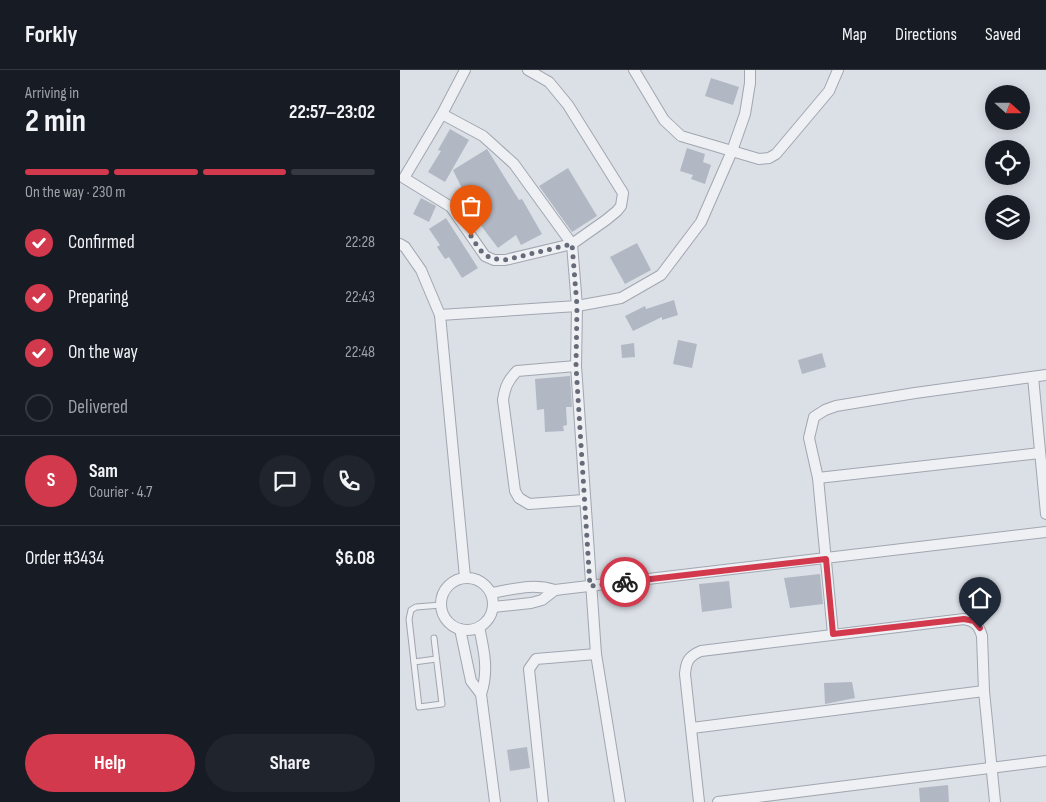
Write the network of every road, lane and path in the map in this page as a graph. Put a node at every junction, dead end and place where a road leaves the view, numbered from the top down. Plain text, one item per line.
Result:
1 (465, 70) edge
2 (528, 70) edge
3 (634, 70) edge
4 (750, 70) edge
5 (838, 70) edge
6 (442, 114) junction
7 (732, 152) junction
8 (400, 244) edge
9 (572, 244) junction
10 (577, 306) junction
11 (440, 315) junction
12 (576, 366) junction
13 (1046, 375) edge
14 (1033, 377) junction
15 (1040, 453) junction
16 (818, 478) junction
17 (584, 500) junction
18 (1046, 514) edge
19 (1046, 532) edge
20 (826, 559) junction
21 (465, 577) junction
22 (590, 586) junction
23 (555, 590) junction
24 (492, 593) junction
25 (441, 604) junction
26 (493, 607) junction
27 (479, 627) junction
28 (460, 629) junction
29 (833, 634) junction
30 (434, 638) dead end
31 (596, 654) junction
32 (436, 659) junction
33 (414, 662) junction
34 (984, 692) junction
35 (481, 694) junction
36 (692, 728) junction
37 (1046, 761) edge
38 (991, 768) junction
39 (495, 802) edge
40 (544, 802) edge
41 (620, 802) edge
42 (700, 802) edge
43 (718, 802) edge
44 (995, 802) edge

1 - 6 street
2 - 9 street
3 - 7 street
4 - 7 street
5 - 7 street
6 - 9 street
6 - 9 street
7 - 10 street
8 - 11 street
9 - 10 street
10 - 11 street
10 - 12 street
11 - 21 street
12 - 17 street
12 - 17 street
13 - 14 street
14 - 15 street
14 - 16 street
15 - 16 street
15 - 18 street
16 - 20 street
17 - 22 street
19 - 20 street
20 - 22 street
20 - 29 street
21 - 24 street
21 - 25 street
22 - 23 street
22 - 31 street
23 - 24 street
23 - 26 street
24 - 26 street
25 - 28 street
25 - 33 lane
26 - 27 street
27 - 28 street
27 - 35 street
28 - 35 street
29 - 34 street
29 - 36 street
30 - 32 lane
31 - 40 street
31 - 41 street
32 - 33 lane
32 - 33 lane
34 - 36 street
34 - 38 street
35 - 39 street
36 - 42 street
37 - 38 street
38 - 43 street
38 - 44 street

